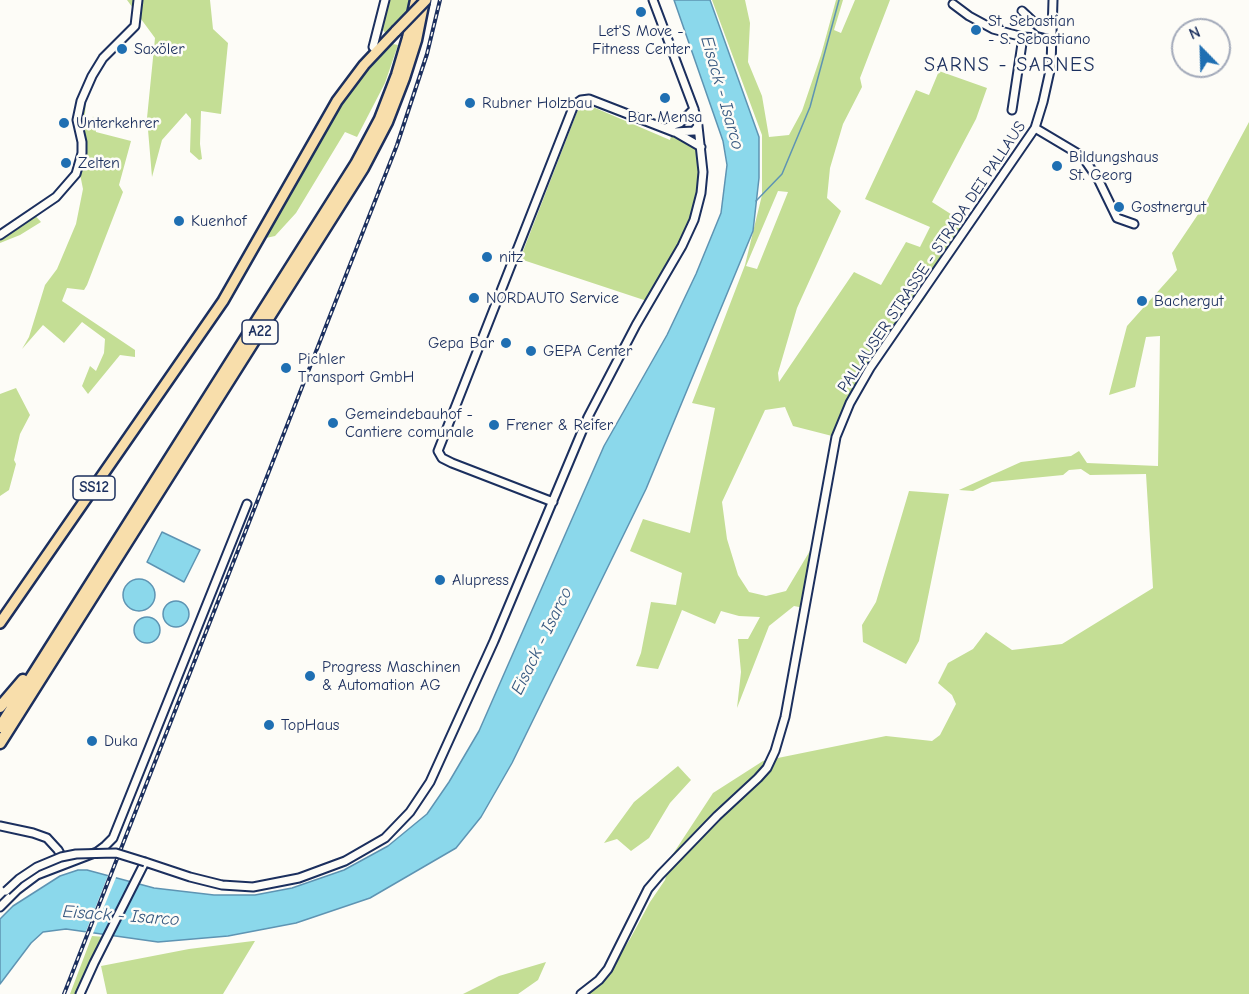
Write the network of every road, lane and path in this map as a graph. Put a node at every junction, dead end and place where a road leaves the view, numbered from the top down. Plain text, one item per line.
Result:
1 (138, 0) edge
2 (385, 0) edge
3 (416, 0) edge
4 (425, 0) edge
5 (653, 0) edge
6 (1053, 0) edge
7 (953, 4) dead end
8 (1022, 11) dead end
9 (1052, 35) junction
10 (1023, 37) junction
11 (377, 51) junction
12 (694, 109) junction
13 (1012, 110) dead end
14 (698, 126) junction
15 (1035, 128) junction
16 (674, 129) junction
17 (701, 147) junction
18 (1134, 224) dead end
19 (0, 235) edge
20 (553, 502) junction
21 (247, 504) dead end
22 (0, 623) edge
23 (47, 653) junction
24 (0, 707) edge
25 (5, 727) edge
26 (0, 743) edge
27 (0, 749) edge
28 (3, 827) edge
29 (146, 862) junction
30 (65, 863) junction
31 (0, 897) edge
32 (0, 907) edge
33 (80, 994) edge
34 (580, 994) edge

1 - 19 street
2 - 11 street
3 - 23 highway, A22
4 - 11 main road, SS12, bridge
4 - 25 highway, A22
5 - 12 street
6 - 9 street, PALLAUSER STRASSE - STRADA DEI PALLAUS
7 - 10 street
8 - 9 street
9 - 10 street
9 - 15 street, PALLAUSER STRASSE - STRADA DEI PALLAUS
10 - 13 street
11 - 22 main road, SS12
12 - 14 street
12 - 16 street
14 - 16 street
14 - 17 street
15 - 18 street
15 - 34 street, PALLAUSER STRASSE - STRADA DEI PALLAUS
16 - 17 street
16 - 20 street
17 - 20 street
20 - 29 street
21 - 30 street
23 - 24 highway
23 - 25 highway, A22
25 - 26 highway, A22
25 - 27 highway
28 - 30 street
29 - 31 street, bridge
29 - 33 street
30 - 32 street

